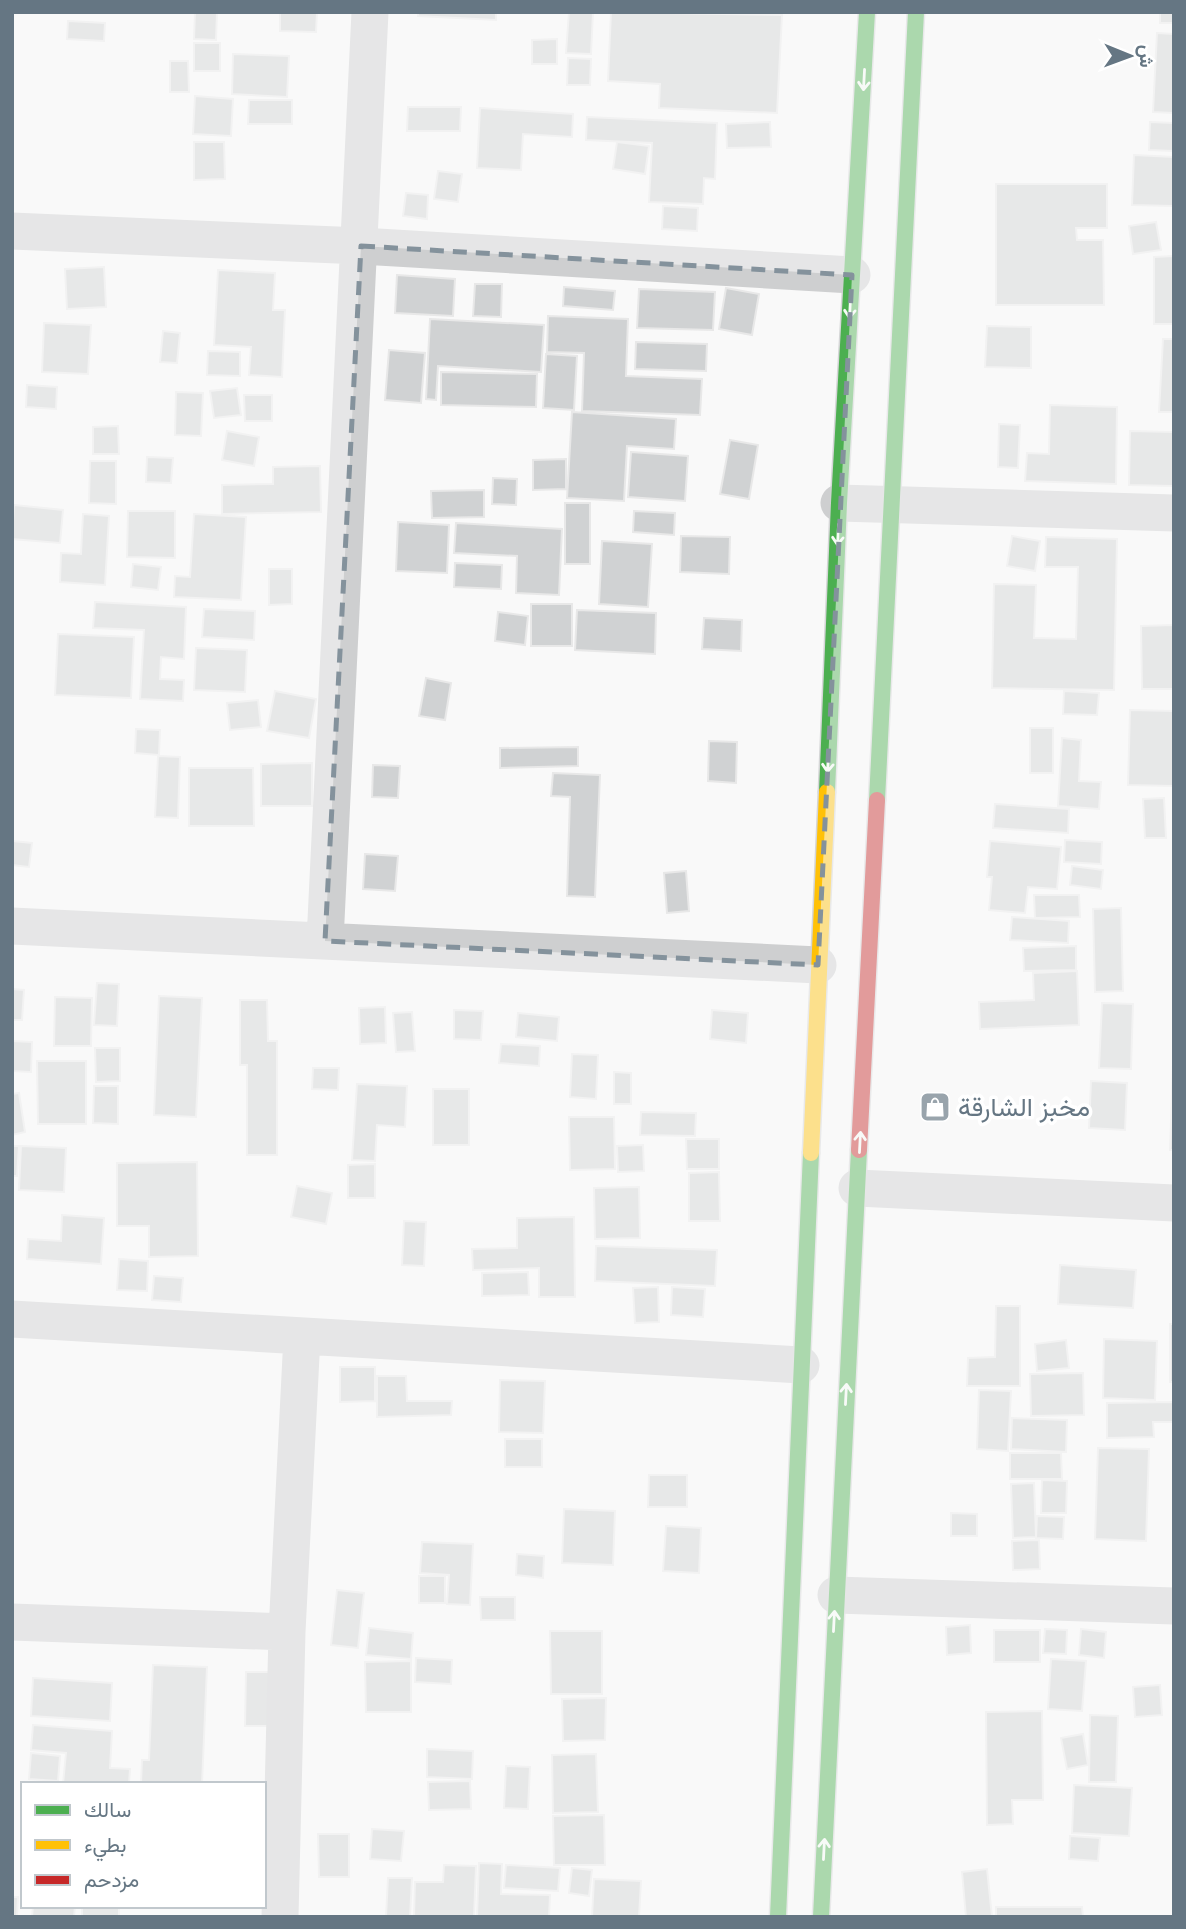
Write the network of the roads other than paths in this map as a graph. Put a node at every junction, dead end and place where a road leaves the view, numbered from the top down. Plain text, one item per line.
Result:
1 (370, 12) edge
2 (867, 12) edge
3 (916, 12) edge
4 (12, 231) edge
5 (361, 246) junction
6 (852, 275) junction
7 (839, 503) junction
8 (893, 506) junction
9 (1174, 513) edge
10 (12, 926) edge
11 (326, 941) junction
12 (818, 965) junction
13 (857, 1188) junction
14 (1174, 1203) edge
15 (12, 1319) edge
16 (302, 1336) junction
17 (801, 1365) junction
18 (835, 1595) junction
19 (1174, 1606) edge
20 (12, 1622) edge
21 (287, 1632) junction
22 (280, 1917) edge
23 (778, 1917) edge
24 (821, 1917) edge

1 - 5 street
2 -> 6 main road
3 - 8 main road
4 - 5 street
5 - 6 street
5 - 11 street
6 -> 7 main road
7 - 8 street
7 -> 12 main road
8 - 9 street
13 -> 8 main road
10 - 11 street
11 - 12 street
12 - 17 main road
13 - 14 street
18 -> 13 main road
15 - 16 street
16 - 17 street
16 - 21 street
17 - 23 main road
18 - 19 street
24 -> 18 main road
20 - 21 street
21 - 22 street

